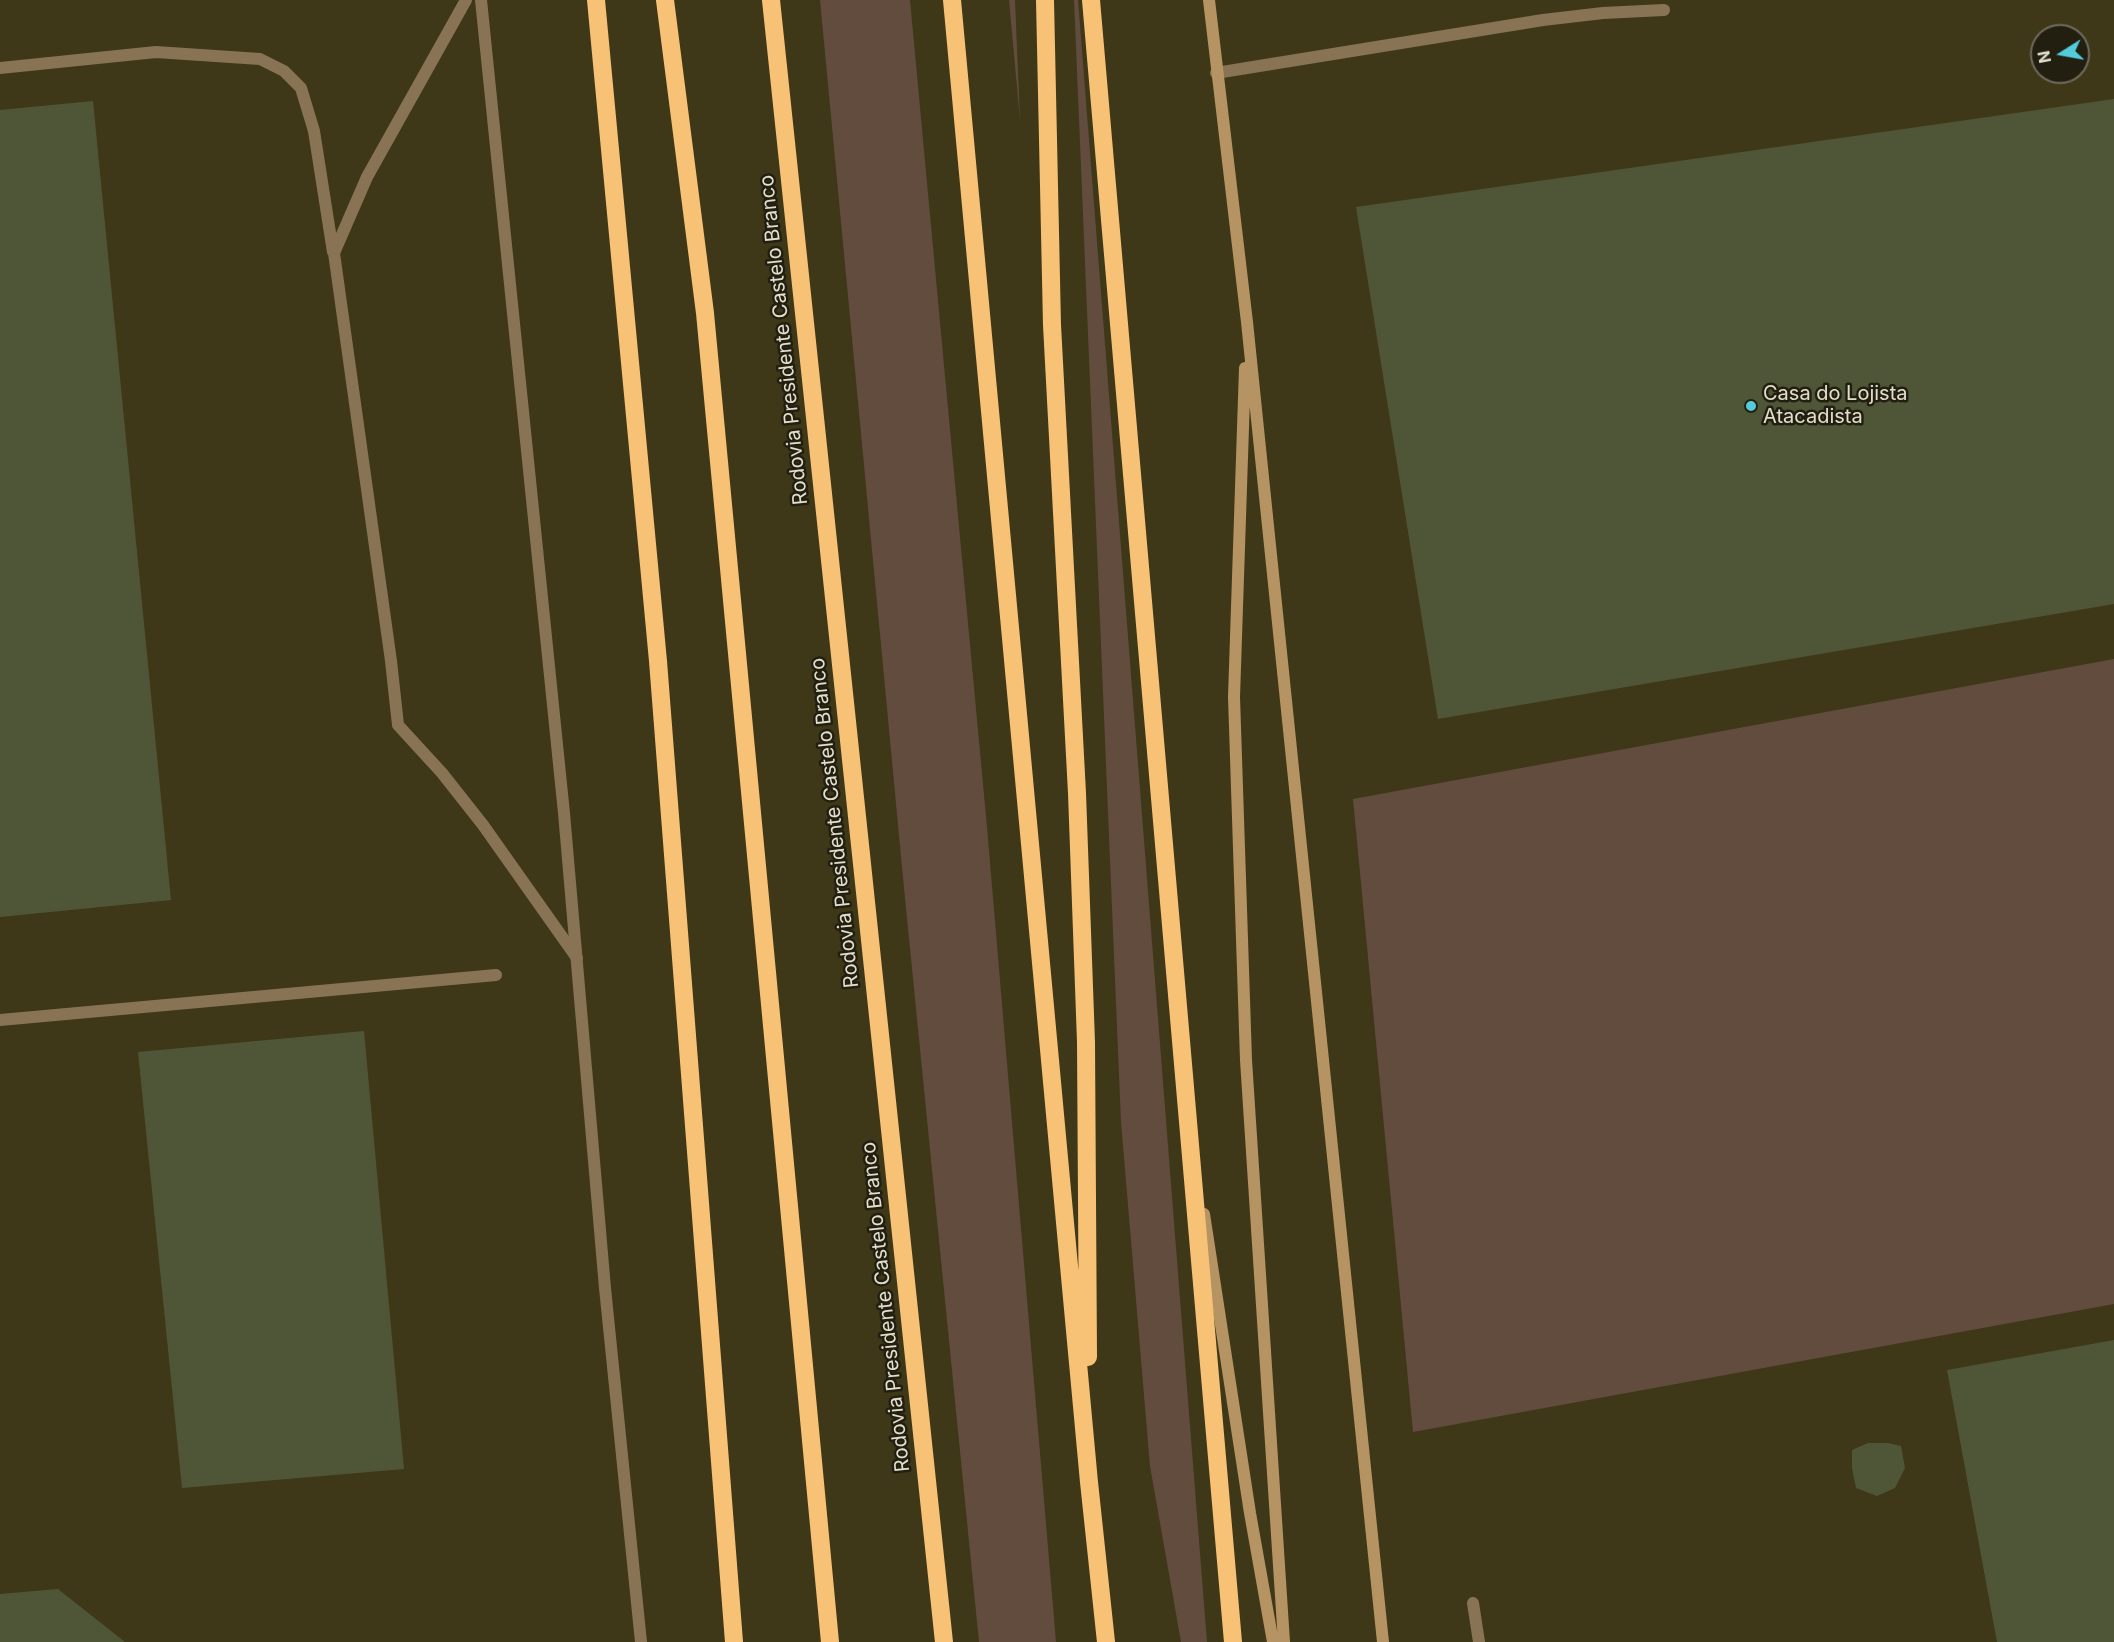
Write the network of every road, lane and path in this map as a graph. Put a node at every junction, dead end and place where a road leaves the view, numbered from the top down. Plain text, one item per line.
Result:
1 (466, 0) edge
2 (481, 0) edge
3 (596, 0) edge
4 (664, 0) edge
5 (771, 0) edge
6 (952, 0) edge
7 (1045, 0) edge
8 (1091, 0) edge
9 (1209, 0) edge
10 (1664, 10) dead end
11 (0, 68) edge
12 (1216, 73) junction
13 (334, 253) junction
14 (1247, 322) junction
15 (578, 958) junction
16 (495, 975) dead end
17 (0, 1020) edge
18 (1186, 1099) junction
19 (1089, 1482) junction
20 (1473, 1603) dead end
21 (641, 1642) edge
22 (734, 1642) edge
23 (830, 1642) edge
24 (945, 1642) edge
25 (1106, 1642) edge
26 (1233, 1642) edge
27 (1273, 1642) edge
28 (1284, 1642) edge
29 (1383, 1642) edge
30 (1479, 1642) edge

1 - 13 street
2 - 15 street
3 - 22 highway
4 - 23 highway
5 - 24 highway, Rodovia Presidente Castelo Branco
6 - 19 highway
7 - 19 highway
8 - 18 highway
9 - 12 main road
10 - 12 street
11 - 13 street
12 - 14 main road
13 - 15 street
14 - 28 main road
14 - 29 main road
15 - 21 street
16 - 17 street
18 - 26 highway
18 - 27 main road
19 - 25 highway
20 - 30 street

